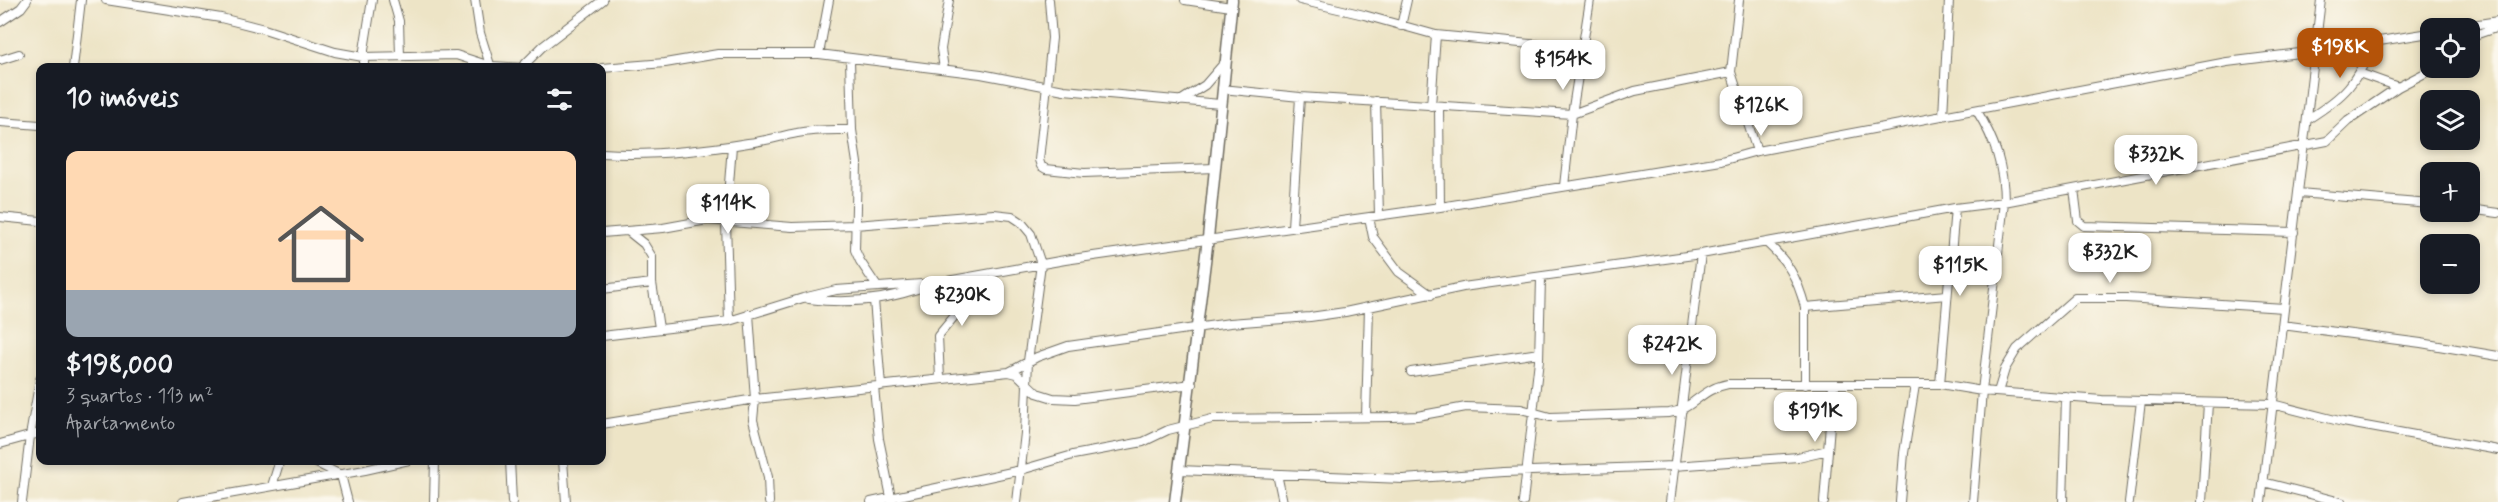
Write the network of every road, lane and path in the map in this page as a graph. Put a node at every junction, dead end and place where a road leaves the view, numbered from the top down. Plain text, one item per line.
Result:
1 (27, 0) edge
2 (81, 0) edge
3 (106, 0) edge
4 (372, 0) edge
5 (393, 0) edge
6 (475, 0) edge
7 (603, 0) edge
8 (829, 0) edge
9 (949, 0) edge
10 (1049, 0) edge
11 (1185, 0) edge
12 (1300, 0) edge
13 (1407, 0) edge
14 (1590, 0) edge
15 (1739, 0) edge
16 (1949, 0) edge
17 (2321, 0) edge
18 (1231, 3) edge
19 (0, 21) edge
20 (2498, 21) edge
21 (2480, 24) edge
22 (1401, 26) junction
23 (2498, 27) edge
24 (2480, 33) edge
25 (1436, 35) junction
26 (2420, 35) edge
27 (2375, 42) junction
28 (1583, 49) junction
29 (2316, 51) junction
30 (20, 54) dead end
31 (819, 54) junction
32 (400, 56) junction
33 (363, 57) junction
34 (0, 60) edge
35 (850, 60) junction
36 (1225, 62) junction
37 (74, 63) edge
38 (364, 63) edge
39 (479, 63) edge
40 (489, 63) edge
41 (526, 63) edge
42 (606, 68) edge
43 (944, 69) junction
44 (1731, 72) junction
45 (2359, 74) junction
46 (2420, 76) edge
47 (1046, 86) junction
48 (2398, 87) junction
49 (1222, 89) junction
50 (1300, 97) junction
51 (1180, 101) junction
52 (1376, 101) junction
53 (1220, 104) junction
54 (1435, 106) junction
55 (1977, 111) junction
56 (1572, 114) junction
57 (1943, 116) junction
58 (2308, 119) junction
59 (0, 122) edge
60 (36, 125) edge
61 (852, 130) junction
62 (2304, 145) junction
63 (732, 146) junction
64 (1757, 151) junction
65 (606, 153) edge
66 (1215, 168) junction
67 (1564, 186) junction
68 (2074, 189) junction
69 (2299, 193) junction
70 (2004, 202) junction
71 (2420, 203) edge
72 (1440, 207) junction
73 (1955, 208) junction
74 (2480, 211) edge
75 (2498, 213) edge
76 (1379, 215) junction
77 (0, 217) edge
78 (1369, 217) junction
79 (36, 221) edge
80 (726, 222) junction
81 (855, 225) junction
82 (1292, 227) junction
83 (629, 232) junction
84 (2294, 232) junction
85 (606, 233) edge
86 (1208, 238) junction
87 (1766, 242) junction
88 (1701, 254) junction
89 (1041, 264) junction
90 (969, 277) junction
91 (1541, 278) junction
92 (652, 283) junction
93 (936, 283) junction
94 (876, 285) junction
95 (606, 289) edge
96 (1431, 295) junction
97 (1947, 295) junction
98 (803, 298) junction
99 (874, 300) junction
100 (1369, 307) junction
101 (1805, 307) junction
102 (2284, 308) junction
103 (750, 314) junction
104 (729, 321) junction
105 (2282, 326) junction
106 (1197, 327) junction
107 (659, 328) junction
108 (606, 335) edge
109 (1539, 353) junction
110 (2498, 356) edge
111 (1029, 361) junction
112 (1009, 372) junction
113 (1411, 372) dead end
114 (939, 379) junction
115 (1028, 383) junction
116 (1192, 384) junction
117 (1940, 384) junction
118 (1915, 385) junction
119 (1805, 386) junction
120 (1833, 386) junction
121 (878, 387) junction
122 (1982, 391) junction
123 (1998, 392) junction
124 (2066, 397) junction
125 (755, 399) junction
126 (2141, 401) junction
127 (36, 402) edge
128 (2208, 403) junction
129 (2272, 404) junction
130 (1534, 411) junction
131 (1681, 411) junction
132 (1366, 417) junction
133 (606, 423) edge
134 (1186, 424) junction
135 (36, 434) edge
136 (30, 436) junction
137 (0, 444) edge
138 (1828, 450) junction
139 (2498, 450) edge
140 (278, 465) edge
141 (320, 465) edge
142 (366, 465) edge
143 (387, 465) edge
144 (435, 465) edge
145 (510, 465) edge
146 (563, 465) edge
147 (1674, 466) junction
148 (365, 470) junction
149 (1021, 470) junction
150 (1179, 470) junction
151 (1525, 473) junction
152 (1277, 474) junction
153 (341, 475) junction
154 (2263, 482) junction
155 (272, 486) junction
156 (205, 500) edge
157 (892, 500) edge
158 (22, 502) edge
159 (183, 502) edge
160 (348, 502) edge
161 (434, 502) edge
162 (512, 502) edge
163 (566, 502) edge
164 (769, 502) edge
165 (871, 502) edge
166 (1017, 502) edge
167 (1175, 502) edge
168 (1283, 502) edge
169 (1523, 502) edge
170 (1670, 502) edge
171 (1824, 502) edge
172 (1900, 502) edge
173 (1973, 502) edge
174 (2063, 502) edge
175 (2129, 502) edge
176 (2202, 502) edge
177 (2261, 502) edge
178 (2341, 502) edge

1 - 19 street
2 - 37 street
3 - 33 street
4 - 33 street
5 - 32 street
6 - 40 street
7 - 41 street
8 - 31 street
9 - 43 street
10 - 47 street
11 - 18 street
12 - 22 street
13 - 22 street
14 - 28 street
15 - 44 street
16 - 57 street
17 - 29 street
18 - 36 street
20 - 21 street
22 - 25 street
23 - 24 street
25 - 28 street
25 - 54 street
26 - 27 street
27 - 29 street
27 - 45 street
28 - 56 street
29 - 55 street
29 - 58 street
30 - 34 street
31 - 35 street
31 - 42 street
32 - 33 street
32 - 39 street
33 - 38 street
35 - 43 street
35 - 61 street
36 - 49 street
36 - 51 street
43 - 47 street
44 - 56 street
44 - 64 street
45 - 48 street
45 - 58 street
46 - 48 street
47 - 51 street
47 - 66 street
48 - 62 street
49 - 50 street
49 - 53 street
50 - 52 street
50 - 82 street
51 - 53 street
52 - 54 street
52 - 76 street
53 - 66 street
54 - 56 street
54 - 72 street
55 - 57 street
55 - 70 street
56 - 67 street
57 - 64 street
58 - 62 street
59 - 60 street
61 - 63 street
61 - 81 street
62 - 68 street
62 - 69 street
63 - 65 street
63 - 80 street
64 - 67 street
66 - 86 street
67 - 72 street
68 - 70 street
68 - 84 street
69 - 71 street
69 - 84 street
70 - 73 street
70 - 122 street
72 - 76 street
73 - 87 street
73 - 97 street
74 - 75 street
76 - 78 street
77 - 79 street
78 - 82 street
78 - 96 street
80 - 81 street
80 - 83 street
80 - 104 street
81 - 89 street
81 - 94 street
82 - 86 street
83 - 85 street
83 - 92 street
84 - 102 street
86 - 89 street
86 - 106 street
87 - 88 street
87 - 101 street
88 - 91 street
88 - 131 street
89 - 90 street
89 - 111 street
90 - 93 street
90 - 114 street
91 - 96 street
91 - 109 street
92 - 95 street
92 - 107 street
93 - 94 street
93 - 99 street
94 - 98 street
96 - 100 street
97 - 101 street
97 - 117 street
98 - 99 street
98 - 103 street
99 - 121 street
100 - 106 street
100 - 132 street
101 - 119 street
102 - 105 street
102 - 123 street
103 - 104 street
103 - 125 street
104 - 107 street
105 - 110 street
105 - 129 street
106 - 111 street
106 - 116 street
107 - 108 street
109 - 113 street
109 - 130 street
111 - 112 street
111 - 115 street
112 - 114 street
112 - 115 street
114 - 121 street
115 - 116 street
115 - 149 street
116 - 134 street
117 - 118 street
117 - 122 street
118 - 120 street
118 - 172 street
119 - 120 street
119 - 131 street
120 - 138 street
121 - 125 street
121 - 157 street
122 - 123 street
122 - 173 street
123 - 124 street
124 - 126 street
124 - 174 street
125 - 133 street
125 - 164 street
126 - 128 street
126 - 175 street
127 - 136 street
128 - 129 street
128 - 176 street
129 - 139 street
129 - 154 street
130 - 131 street
130 - 132 street
130 - 151 street
131 - 147 street
132 - 134 street
134 - 149 street
134 - 150 street
135 - 136 street
136 - 137 street
136 - 158 street
138 - 147 street
138 - 171 street
140 - 155 street
141 - 153 street
142 - 148 street
143 - 148 street
144 - 161 street
145 - 162 street
146 - 163 street
147 - 151 street
147 - 170 street
148 - 153 street
149 - 157 street
149 - 166 street
150 - 152 street
150 - 167 street
151 - 152 street
151 - 169 street
152 - 168 street
153 - 155 street
153 - 160 street
154 - 177 street
154 - 178 street
155 - 156 street
156 - 159 street
157 - 165 street

